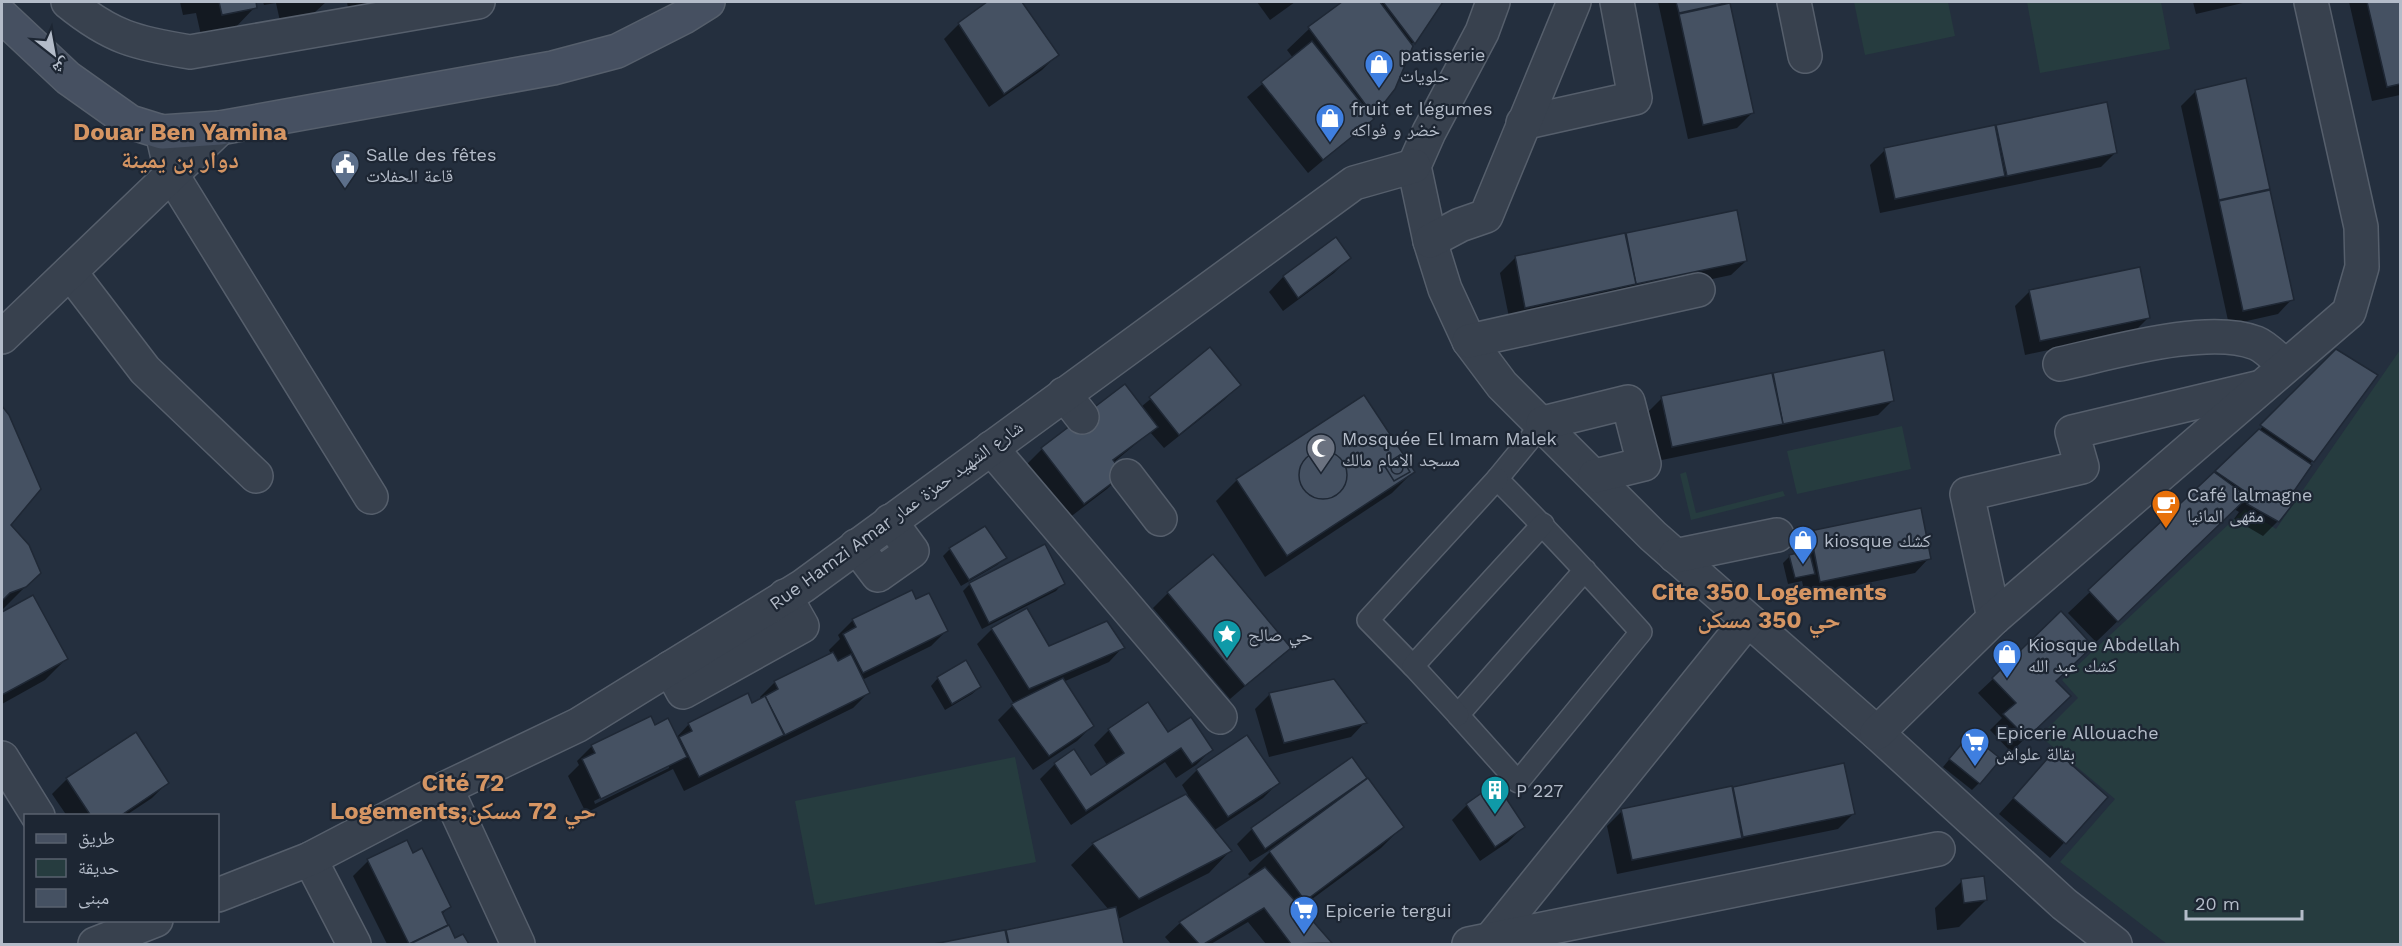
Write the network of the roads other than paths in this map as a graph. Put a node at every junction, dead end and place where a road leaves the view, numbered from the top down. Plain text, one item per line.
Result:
1 (68, 2) edge
2 (478, 2) edge
3 (1493, 2) edge
4 (1574, 2) edge
5 (1617, 2) edge
6 (1794, 2) edge
7 (2311, 2) edge
8 (688, 7) edge
9 (2, 16) edge
10 (1805, 56) dead end
11 (1523, 123) junction
12 (220, 128) junction
13 (162, 132) junction
14 (1414, 166) junction
15 (172, 175) junction
16 (1430, 241) junction
17 (70, 272) junction
18 (1698, 290) dead end
19 (4, 329) edge
20 (1468, 341) junction
21 (2060, 364) dead end
22 (2274, 377) junction
23 (1543, 423) junction
24 (991, 448) junction
25 (256, 476) dead end
26 (1127, 476) dead end
27 (1595, 477) junction
28 (1497, 479) junction
29 (371, 497) dead end
30 (1160, 519) dead end
31 (1543, 524) junction
32 (1777, 535) dead end
33 (1675, 556) junction
34 (1585, 570) junction
35 (1994, 618) junction
36 (1747, 621) junction
37 (1413, 666) junction
38 (1458, 715) junction
39 (1220, 717) dead end
40 (1877, 733) junction
41 (2, 758) edge
42 (446, 788) junction
43 (37, 814) edge
44 (1938, 849) dead end
45 (310, 859) junction
46 (219, 896) edge
47 (152, 922) edge
48 (105, 934) edge
49 (1479, 942) edge
50 (354, 945) edge
51 (518, 945) edge
52 (2115, 945) edge

1 - 2 street
3 - 14 street
4 - 11 street
5 - 11 street
6 - 10 street
7 - 22 street
8 - 12 main road
9 - 13 main road
11 - 16 street
12 - 13 main road
12 - 15 street
13 - 15 street
14 - 16 street
14 - 24 street, Rue Hamzi Amar شارع الشهيد حمزة عمار
15 - 17 street
15 - 29 street
16 - 20 street
17 - 19 street
17 - 25 street
18 - 20 street
20 - 23 street
21 - 22 street
22 - 35 street
22 - 35 street
23 - 27 street
23 - 27 street
23 - 28 lane
24 - 39 street
24 - 42 street, Rue Hamzi Amar شارع الشهيد حمزة عمار
26 - 30 street
27 - 33 street
28 - 31 lane
28 - 37 lane
31 - 34 lane
31 - 37 lane
32 - 33 street
33 - 36 street
34 - 38 lane
34 - 38 lane
35 - 40 street
36 - 40 street
36 - 49 street
37 - 38 lane
40 - 52 street
41 - 43 street
42 - 45 street, Rue Hamzi Amar شارع الشهيد حمزة عمار
42 - 51 street
44 - 49 street
45 - 46 street, Rue Hamzi Amar شارع الشهيد حمزة عمار
45 - 50 street
47 - 48 street

